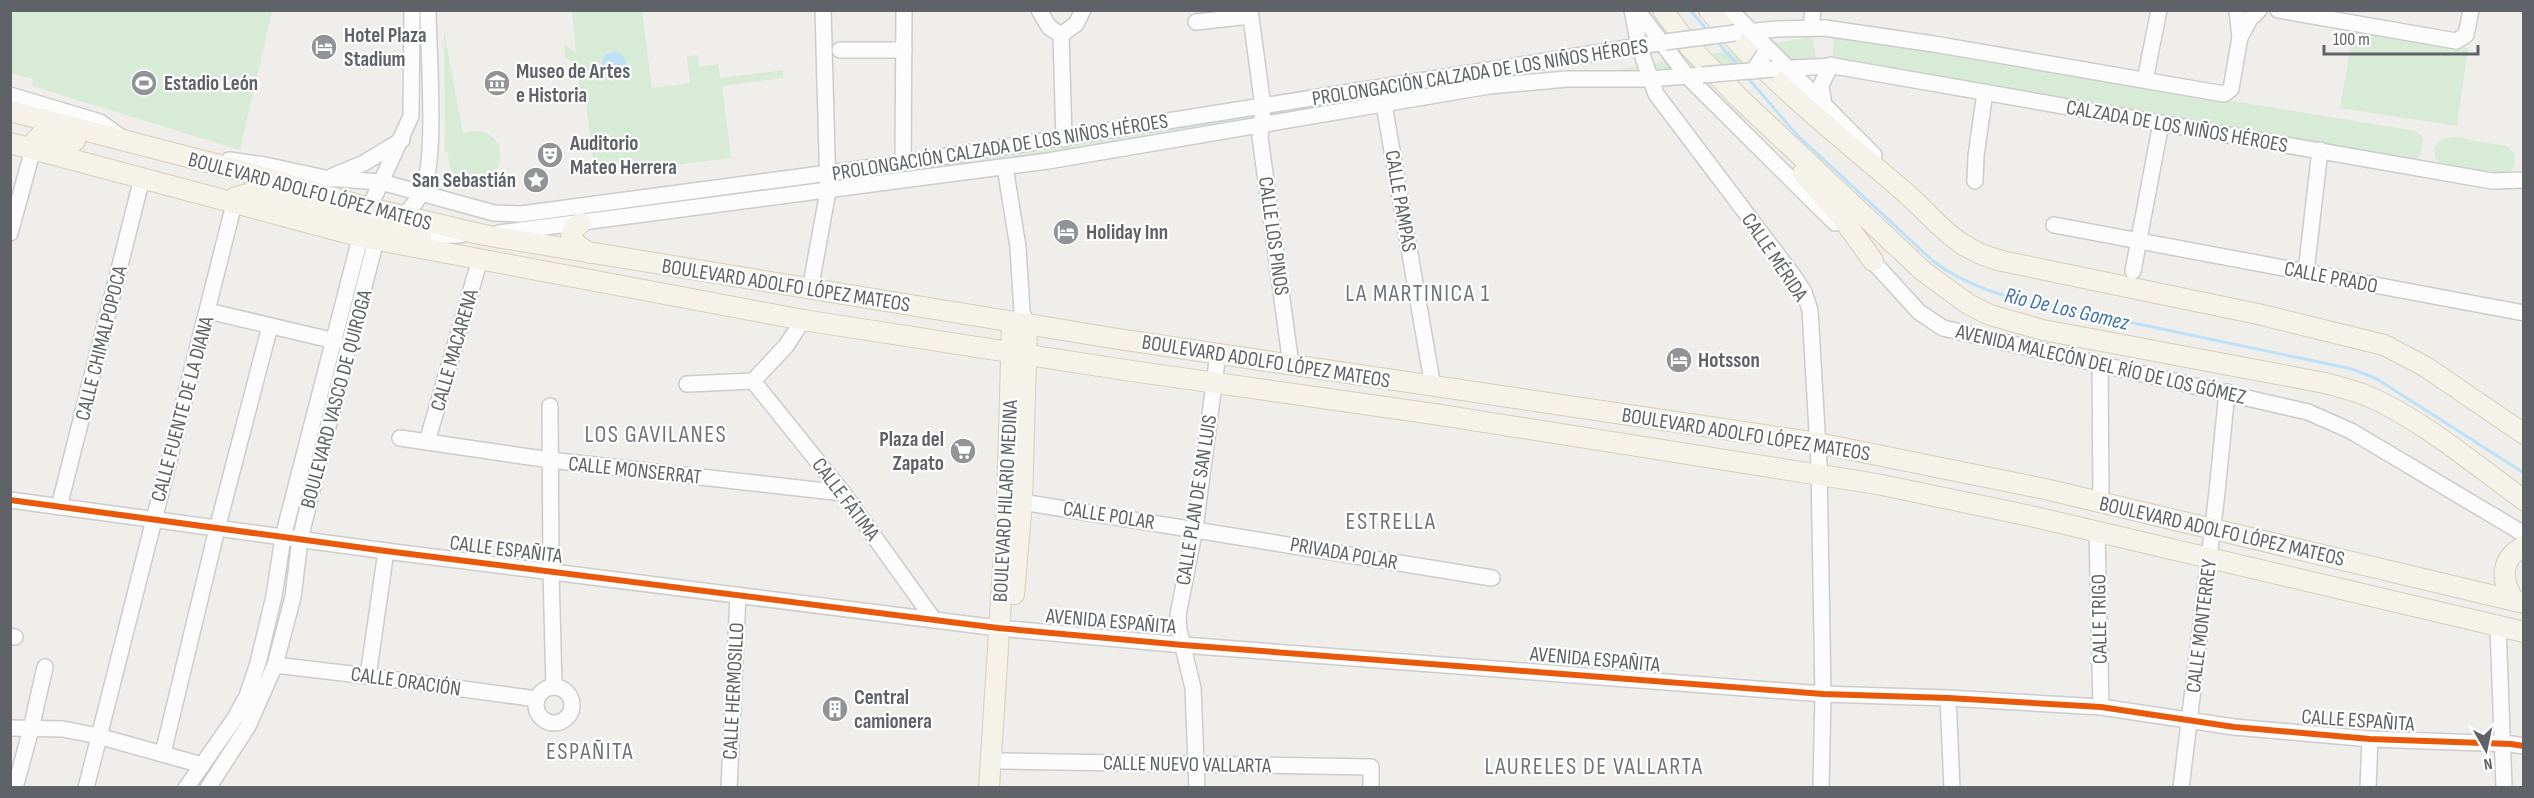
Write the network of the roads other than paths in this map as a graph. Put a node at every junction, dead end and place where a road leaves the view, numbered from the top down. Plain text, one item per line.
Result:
1 (412, 10) edge
2 (428, 10) edge
3 (823, 10) edge
4 (904, 10) edge
5 (1039, 10) edge
6 (1083, 10) edge
7 (1631, 10) edge
8 (1637, 10) edge
9 (1654, 10) edge
10 (1663, 10) edge
11 (1709, 10) edge
12 (1730, 10) edge
13 (1813, 10) edge
14 (2159, 10) edge
15 (2237, 10) edge
16 (2259, 10) edge
17 (2278, 10) edge
18 (2471, 10) edge
19 (1250, 13) edge
20 (2356, 17) edge
21 (1196, 22) dead end
22 (1811, 27) junction
23 (1742, 32) junction
24 (1061, 35) junction
25 (2240, 37) junction
26 (1662, 42) junction
27 (1639, 46) junction
28 (1689, 46) junction
29 (840, 50) dead end
30 (904, 50) junction
31 (1608, 50) junction
32 (1765, 52) junction
33 (1831, 66) junction
34 (1780, 69) junction
35 (1752, 71) junction
36 (1695, 75) junction
37 (1649, 79) junction
38 (2145, 80) junction
39 (1381, 87) junction
40 (1986, 92) junction
41 (10, 96) edge
42 (1737, 96) junction
43 (1384, 103) junction
44 (1824, 106) junction
45 (1263, 107) junction
46 (10, 111) edge
47 (2161, 123) junction
48 (1260, 124) junction
49 (1064, 139) junction
50 (402, 140) junction
51 (129, 142) junction
52 (10, 143) edge
53 (33, 149) junction
54 (2320, 150) junction
55 (191, 160) junction
56 (903, 163) junction
57 (1005, 167) junction
58 (250, 173) junction
59 (828, 174) junction
60 (142, 178) junction
61 (325, 178) junction
62 (2523, 180) edge
63 (381, 182) junction
64 (1975, 182) dead end
65 (1901, 189) junction
66 (828, 191) junction
67 (422, 193) junction
68 (234, 204) junction
69 (581, 223) junction
70 (378, 225) junction
71 (2054, 225) dead end
72 (10, 233) edge
73 (421, 235) joint
74 (484, 235) junction
75 (2139, 240) junction
76 (590, 254) junction
77 (480, 259) junction
78 (1872, 261) junction
79 (2133, 271) dead end
80 (2306, 272) junction
81 (810, 290) junction
82 (208, 311) junction
83 (2523, 313) edge
84 (1021, 319) junction
85 (803, 320) junction
86 (270, 326) junction
87 (335, 341) junction
88 (1019, 354) junction
89 (1218, 354) junction
90 (1291, 364) junction
91 (2100, 364) junction
92 (753, 381) junction
93 (1214, 382) junction
94 (687, 384) dead end
95 (331, 387) junction
96 (1433, 387) junction
97 (2227, 392) junction
98 (550, 406) dead end
99 (1706, 425) junction
100 (2523, 434) edge
101 (400, 438) dead end
102 (427, 442) junction
103 (1818, 443) junction
104 (1701, 456) junction
105 (550, 460) junction
106 (1818, 474) junction
107 (843, 493) junction
108 (10, 500) edge
109 (2523, 500) edge
110 (1022, 502) junction
111 (2101, 502) junction
112 (59, 507) junction
113 (152, 521) junction
114 (1195, 528) junction
115 (217, 530) junction
116 (2212, 530) junction
117 (2097, 532) junction
118 (2523, 534) edge
119 (283, 537) junction
120 (300, 540) junction
121 (2523, 546) edge
122 (386, 551) junction
123 (2208, 559) junction
124 (550, 572) junction
125 (1492, 578) dead end
126 (738, 595) junction
127 (2519, 602) edge
128 (934, 620) junction
129 (2498, 626) junction
130 (1004, 628) junction
131 (2523, 632) edge
132 (1183, 645) junction
133 (275, 665) junction
134 (45, 667) dead end
135 (368, 675) junction
136 (554, 687) junction
137 (1823, 694) junction
138 (254, 698) junction
139 (1948, 698) junction
140 (537, 699) junction
141 (2101, 707) junction
142 (2190, 720) junction
143 (10, 728) edge
144 (32, 729) junction
145 (98, 736) junction
146 (2370, 739) junction
147 (2503, 743) junction
148 (2523, 746) edge
149 (164, 753) junction
150 (1003, 761) junction
151 (1197, 764) junction
152 (202, 765) junction
153 (15, 788) edge
154 (86, 788) edge
155 (186, 788) edge
156 (208, 788) edge
157 (729, 788) edge
158 (989, 788) edge
159 (1002, 788) edge
160 (1197, 788) edge
161 (1371, 788) edge
162 (1821, 788) edge
163 (1952, 788) edge
164 (2181, 788) edge
165 (2368, 788) edge
166 (2504, 788) edge

1 - 50 street, BOULEVARD VASCO DE QUIROGA
2 - 67 street, BOULEVARD VASCO DE QUIROGA
3 - 59 street
4 - 30 street
5 - 24 street
6 - 24 street
7 - 27 street, CALLE MÉRIDA
7 - 31 street
8 - 26 street, AVENIDA MALECÓN DEL RÍO DE LOS GÓMEZ
9 - 28 main road
10 - 28 main road, AVENIDA MALECÓN DEL RÍO DE LOS GÓMEZ
11 - 65 main road
12 - 23 street
13 - 22 street
14 - 38 street
15 - 25 street
16 - 25 street
17 - 20 street
18 - 20 street
19 - 21 street
19 - 45 street, CALLE LOS PINOS
22 - 23 street, PROLONGACIÓN CALZADA DE LOS NIÑOS HÉROES
22 - 38 street, CALZADA DE LOS NIÑOS HÉROES
23 - 26 street, PROLONGACIÓN CALZADA DE LOS NIÑOS HÉROES, bridge
23 - 32 street
24 - 49 street
25 - 38 street, CALZADA DE LOS NIÑOS HÉROES
26 - 27 street, PROLONGACIÓN CALZADA DE LOS NIÑOS HÉROES
26 - 36 street, AVENIDA MALECÓN DEL RÍO DE LOS GÓMEZ
27 - 31 street, PROLONGACIÓN CALZADA DE LOS NIÑOS HÉROES
27 - 37 street, CALLE MÉRIDA
28 - 42 main road, AVENIDA MALECÓN DEL RÍO DE LOS GÓMEZ
29 - 30 street
30 - 56 street
31 - 39 street, PROLONGACIÓN CALZADA DE LOS NIÑOS HÉROES
32 - 34 street
32 - 35 street, bridge
33 - 34 street, PROLONGACIÓN CALZADA DE LOS NIÑOS HÉROES
33 - 40 street, CALZADA DE LOS NIÑOS HÉROES
33 - 44 street
34 - 35 street, PROLONGACIÓN CALZADA DE LOS NIÑOS HÉROES, bridge
34 - 44 street
35 - 36 street, PROLONGACIÓN CALZADA DE LOS NIÑOS HÉROES, bridge
36 - 37 street, PROLONGACIÓN CALZADA DE LOS NIÑOS HÉROES
36 - 78 street, AVENIDA MALECÓN DEL RÍO DE LOS GÓMEZ
37 - 43 street, PROLONGACIÓN CALZADA DE LOS NIÑOS HÉROES
37 - 103 street, CALLE MÉRIDA
39 - 43 street, CALLE PAMPAS
39 - 45 street, PROLONGACIÓN CALZADA DE LOS NIÑOS HÉROES
40 - 47 street, CALZADA DE LOS NIÑOS HÉROES
40 - 64 street
41 - 51 street
42 - 78 main road
42 - 109 main road, AVENIDA MALECÓN DEL RÍO DE LOS GÓMEZ
43 - 48 street, PROLONGACIÓN CALZADA DE LOS NIÑOS HÉROES
43 - 96 street, CALLE PAMPAS
44 - 65 street
45 - 48 street, CALLE LOS PINOS
45 - 49 street, PROLONGACIÓN CALZADA DE LOS NIÑOS HÉROES
46 - 51 main road, BOULEVARD ADOLFO LÓPEZ MATEOS
47 - 54 street, CALZADA DE LOS NIÑOS HÉROES
47 - 75 street
48 - 57 street, PROLONGACIÓN CALZADA DE LOS NIÑOS HÉROES
48 - 90 street, CALLE LOS PINOS
49 - 56 street, PROLONGACIÓN CALZADA DE LOS NIÑOS HÉROES
50 - 61 street
50 - 63 street, BOULEVARD VASCO DE QUIROGA
51 - 55 main road, BOULEVARD ADOLFO LÓPEZ MATEOS
52 - 53 main road, BOULEVARD ADOLFO LÓPEZ MATEOS
53 - 58 main road
53 - 60 main road, BOULEVARD ADOLFO LÓPEZ MATEOS
53 - 72 street
54 - 62 street, CALZADA DE LOS NIÑOS HÉROES
54 - 80 street
55 - 58 main road, BOULEVARD ADOLFO LÓPEZ MATEOS
55 - 61 street, PROLONGACIÓN CALZADA DE LOS NIÑOS HÉROES
56 - 59 street, PROLONGACIÓN CALZADA DE LOS NIÑOS HÉROES
57 - 66 street, PROLONGACIÓN CALZADA DE LOS NIÑOS HÉROES
57 - 84 street
58 - 70 main road, BOULEVARD ADOLFO LÓPEZ MATEOS
59 - 66 street
59 - 67 street, PROLONGACIÓN CALZADA DE LOS NIÑOS HÉROES
60 - 68 main road, BOULEVARD ADOLFO LÓPEZ MATEOS
60 - 112 street, CALLE CHIMALPOPOCA
61 - 63 street, PROLONGACIÓN CALZADA DE LOS NIÑOS HÉROES
63 - 67 street, PROLONGACIÓN CALZADA DE LOS NIÑOS HÉROES
63 - 70 street, BOULEVARD VASCO DE QUIROGA
65 - 100 main road
66 - 69 street, PROLONGACIÓN CALZADA DE LOS NIÑOS HÉROES
66 - 81 street
67 - 70 street, BOULEVARD VASCO DE QUIROGA
68 - 70 main road, BOULEVARD ADOLFO LÓPEZ MATEOS
68 - 82 street, CALLE FUENTE DE LA DIANA
69 - 74 street, PROLONGACIÓN CALZADA DE LOS NIÑOS HÉROES
69 - 76 main road
70 - 73 main road
70 - 74 main road, BOULEVARD ADOLFO LÓPEZ MATEOS
70 - 77 main road, BOULEVARD ADOLFO LÓPEZ MATEOS
70 - 87 street, BOULEVARD VASCO DE QUIROGA
70 - 95 street, BOULEVARD VASCO DE QUIROGA
71 - 75 street, CALLE PRADO
73 - 74 street, PROLONGACIÓN CALZADA DE LOS NIÑOS HÉROES
74 - 76 main road, BOULEVARD ADOLFO LÓPEZ MATEOS
75 - 79 street
75 - 80 street, CALLE PRADO
76 - 81 main road, BOULEVARD ADOLFO LÓPEZ MATEOS
77 - 85 main road, BOULEVARD ADOLFO LÓPEZ MATEOS
77 - 102 street, CALLE MACARENA
78 - 91 street, AVENIDA MALECÓN DEL RÍO DE LOS GÓMEZ
80 - 83 street, CALLE PRADO
81 - 84 main road, BOULEVARD ADOLFO LÓPEZ MATEOS
82 - 86 street
82 - 113 street, CALLE FUENTE DE LA DIANA
84 - 88 main road, BOULEVARD HILARIO MEDINA
84 - 89 main road, BOULEVARD ADOLFO LÓPEZ MATEOS
85 - 88 main road, BOULEVARD ADOLFO LÓPEZ MATEOS
85 - 92 street
86 - 87 street
86 - 115 street
87 - 95 street, BOULEVARD VASCO DE QUIROGA
88 - 93 main road, BOULEVARD ADOLFO LÓPEZ MATEOS
88 - 110 main road, BOULEVARD HILARIO MEDINA
88 - 130 main road, BOULEVARD HILARIO MEDINA
89 - 90 main road, BOULEVARD ADOLFO LÓPEZ MATEOS
89 - 93 street, CALLE PLAN DE SAN LUIS
90 - 96 main road, BOULEVARD ADOLFO LÓPEZ MATEOS
91 - 97 street, AVENIDA MALECÓN DEL RÍO DE LOS GÓMEZ
91 - 111 street
92 - 94 street
92 - 107 street, CALLE FÁTIMA
93 - 104 main road, BOULEVARD ADOLFO LÓPEZ MATEOS
93 - 114 street, CALLE PLAN DE SAN LUIS
95 - 119 street, BOULEVARD VASCO DE QUIROGA
95 - 120 street, BOULEVARD VASCO DE QUIROGA
96 - 99 main road, BOULEVARD ADOLFO LÓPEZ MATEOS
97 - 116 street, CALLE MONTERREY
97 - 118 street, AVENIDA MALECÓN DEL RÍO DE LOS GÓMEZ
98 - 105 street
99 - 103 main road, BOULEVARD ADOLFO LÓPEZ MATEOS
99 - 104 main road
101 - 102 street, CALLE MONSERRAT
102 - 105 street, CALLE MONSERRAT
103 - 106 street, CALLE MÉRIDA
103 - 111 main road, BOULEVARD ADOLFO LÓPEZ MATEOS
104 - 106 main road, BOULEVARD ADOLFO LÓPEZ MATEOS
105 - 107 street, CALLE MONSERRAT
105 - 124 street
106 - 117 main road, BOULEVARD ADOLFO LÓPEZ MATEOS
106 - 137 street, CALLE MÉRIDA
107 - 128 street, CALLE FÁTIMA
108 - 112 street, CALLE ESPAÑITA
110 - 114 street, CALLE POLAR
110 - 130 main road, BOULEVARD HILARIO MEDINA
111 - 116 main road, BOULEVARD ADOLFO LÓPEZ MATEOS
112 - 113 street, CALLE ESPAÑITA
113 - 115 street, CALLE ESPAÑITA
113 - 145 street, CALLE FUENTE DE LA DIANA
114 - 125 street, PRIVADA POLAR
114 - 132 street, CALLE PLAN DE SAN LUIS
115 - 119 street, CALLE ESPAÑITA
115 - 149 street
116 - 123 street, CALLE MONTERREY
116 - 127 main road, BOULEVARD ADOLFO LÓPEZ MATEOS
117 - 123 main road, BOULEVARD ADOLFO LÓPEZ MATEOS
117 - 141 street, CALLE TRIGO
119 - 120 street, CALLE ESPAÑITA
119 - 138 street, BOULEVARD VASCO DE QUIROGA
120 - 122 street, CALLE ESPAÑITA
120 - 133 street, BOULEVARD VASCO DE QUIROGA
121 - 127 main road
122 - 124 street, CALLE ESPAÑITA
122 - 135 street
123 - 129 main road, BOULEVARD ADOLFO LÓPEZ MATEOS
123 - 142 street, CALLE MONTERREY
124 - 126 street, CALLE ESPAÑITA
124 - 136 street
126 - 128 street, CALLE ESPAÑITA
126 - 157 street, CALLE HERMOSILLO
128 - 130 street, CALLE ESPAÑITA
129 - 131 main road, BOULEVARD ADOLFO LÓPEZ MATEOS
129 - 147 street
130 - 132 street, AVENIDA ESPAÑITA
130 - 150 main road, BOULEVARD HILARIO MEDINA
130 - 158 main road, BOULEVARD HILARIO MEDINA
132 - 137 street, AVENIDA ESPAÑITA
132 - 151 street, CALLE PLAN DE SAN LUIS
133 - 135 street, CALLE ORACIÓN
133 - 138 street, BOULEVARD VASCO DE QUIROGA
134 - 144 street
135 - 140 street, CALLE ORACIÓN
136 - 140 street
136 - 140 street
137 - 139 street, AVENIDA ESPAÑITA
137 - 162 street, CALLE MÉRIDA
138 - 152 street, BOULEVARD VASCO DE QUIROGA
138 - 156 street, BOULEVARD VASCO DE QUIROGA
139 - 141 street, AVENIDA ESPAÑITA
139 - 163 street
141 - 142 street, AVENIDA ESPAÑITA
142 - 146 street, CALLE ESPAÑITA
142 - 164 street, CALLE MONTERREY
143 - 144 street
144 - 145 street
144 - 153 street
145 - 149 street
145 - 154 street, CALLE FUENTE DE LA DIANA
146 - 147 street, CALLE ESPAÑITA
146 - 165 street
147 - 148 street, CALLE ESPAÑITA
147 - 166 street
149 - 152 street
150 - 151 street, CALLE NUEVO VALLARTA
150 - 159 main road, BOULEVARD HILARIO MEDINA
151 - 160 street, CALLE PLAN DE SAN LUIS
151 - 161 street, CALLE NUEVO VALLARTA
152 - 155 street, BOULEVARD VASCO DE QUIROGA

